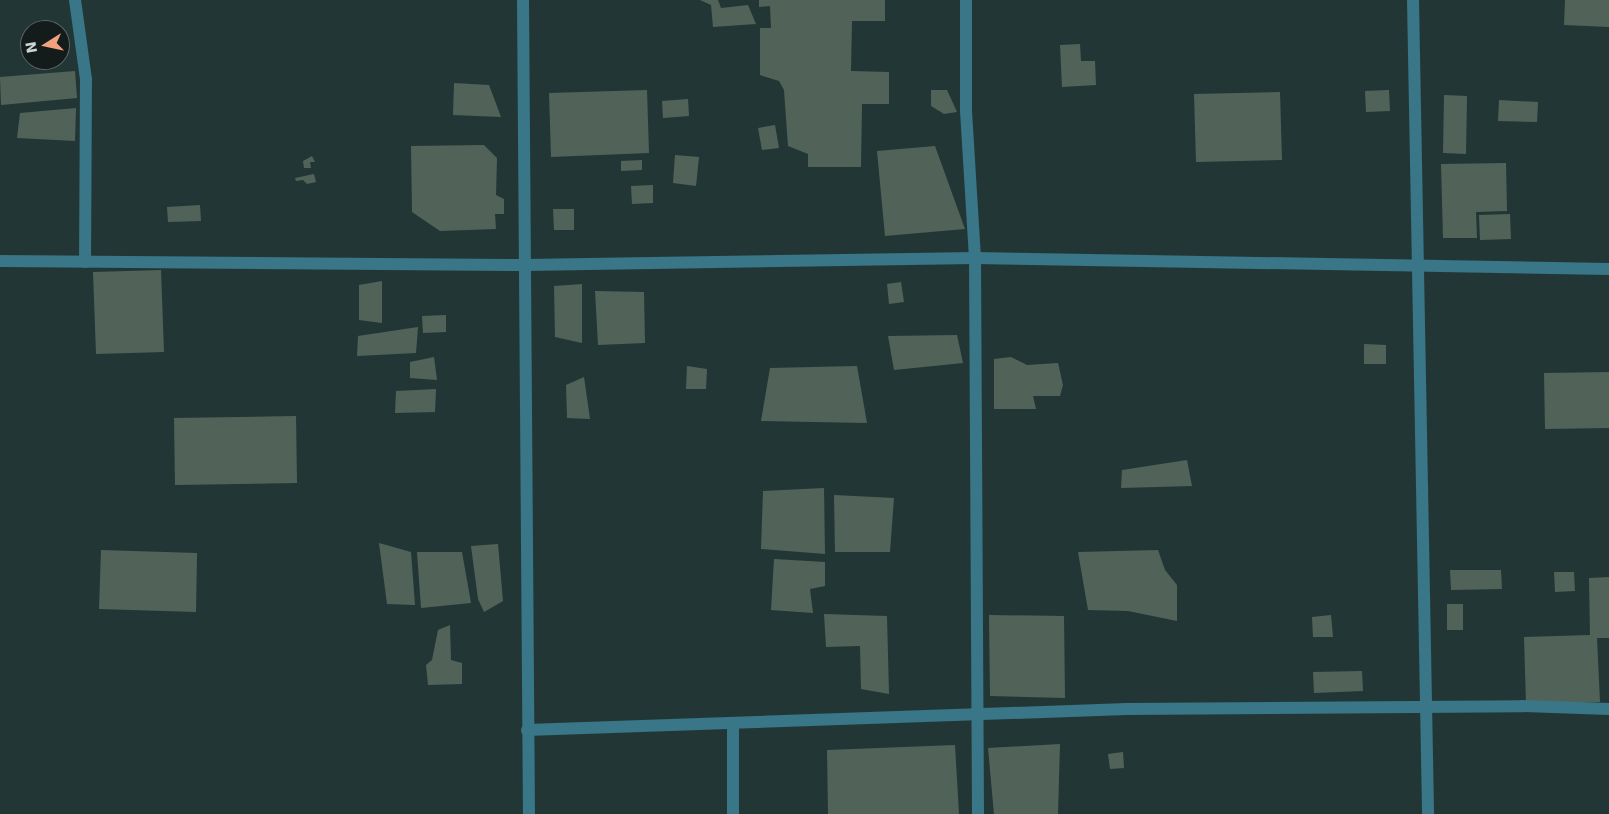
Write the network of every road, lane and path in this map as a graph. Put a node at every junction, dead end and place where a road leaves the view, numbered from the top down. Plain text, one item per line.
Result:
1 (75, 0) edge
2 (523, 0) edge
3 (966, 0) edge
4 (1413, 0) edge
5 (975, 258) junction
6 (0, 261) edge
7 (85, 262) junction
8 (524, 265) junction
9 (1416, 268) junction
10 (1609, 269) edge
11 (1427, 706) junction
12 (1609, 709) edge
13 (979, 717) junction
14 (733, 725) junction
15 (527, 730) junction
16 (529, 814) edge
17 (733, 814) edge
18 (978, 814) edge
19 (1428, 814) edge

1 - 7 street
2 - 8 street
3 - 5 street
4 - 9 street
5 - 8 street
5 - 9 street
5 - 13 street
6 - 7 street
7 - 8 street
8 - 15 street
9 - 10 street
9 - 11 street
11 - 12 street
11 - 13 street
11 - 19 street
13 - 14 street
13 - 18 street
14 - 15 street
14 - 17 street
15 - 16 street

